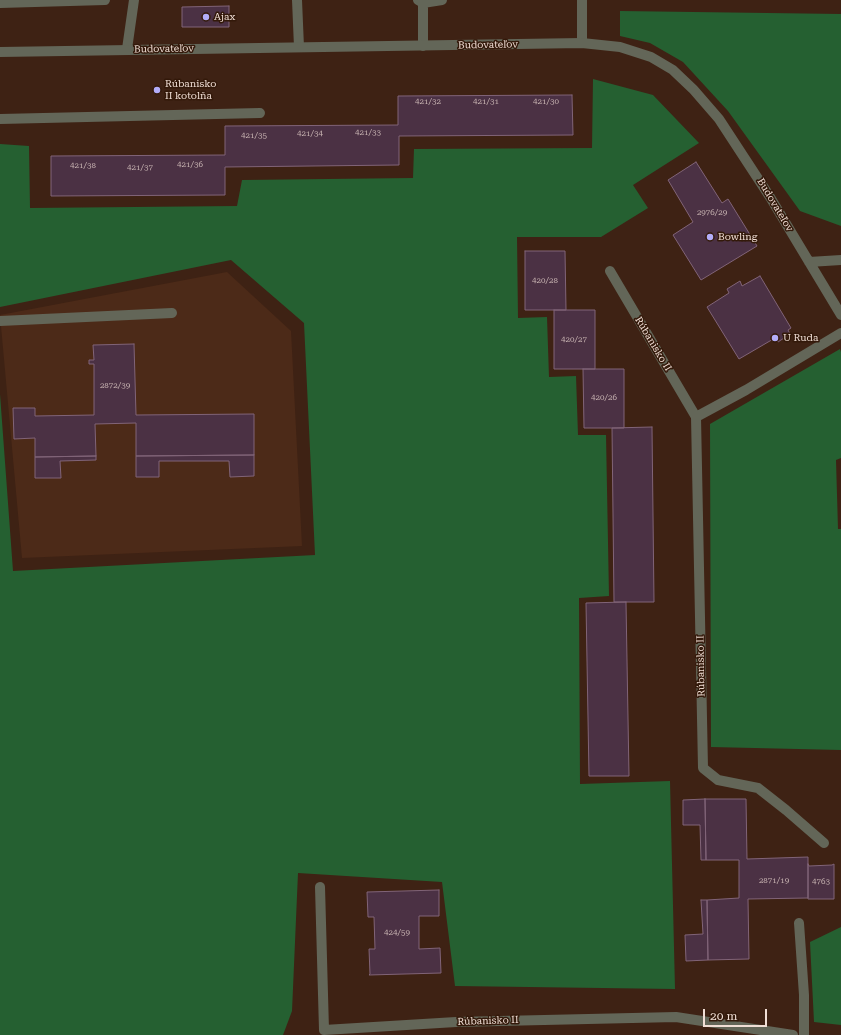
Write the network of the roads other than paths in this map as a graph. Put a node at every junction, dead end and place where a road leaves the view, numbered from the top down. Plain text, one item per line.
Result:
1 (105, 0) edge
2 (134, 0) edge
3 (296, 0) edge
4 (442, 0) edge
5 (582, 0) edge
6 (421, 2) edge
7 (0, 3) edge
8 (582, 43) junction
9 (423, 46) junction
10 (299, 47) junction
11 (127, 49) junction
12 (0, 52) edge
13 (260, 113) dead end
14 (0, 119) edge
15 (841, 260) edge
16 (809, 262) junction
17 (610, 271) dead end
18 (172, 313) dead end
19 (841, 316) edge
20 (0, 321) edge
21 (841, 333) edge
22 (696, 417) junction
23 (824, 843) dead end
24 (320, 888) dead end
25 (799, 924) dead end
26 (793, 1035) edge
27 (804, 1035) edge

1 - 7 street
2 - 11 street
3 - 10 street
4 - 6 street
5 - 8 street
6 - 9 street
8 - 9 street, Budovateľov
8 - 16 street, Budovateľov
9 - 10 street, Budovateľov
10 - 11 street, Budovateľov
11 - 12 street, Budovateľov
13 - 14 street
15 - 16 street
16 - 19 street, Budovateľov
17 - 22 street, Rúbanisko II
18 - 20 street
21 - 22 street
22 - 23 street, Rúbanisko II
24 - 26 street, Rúbanisko II
25 - 27 street

